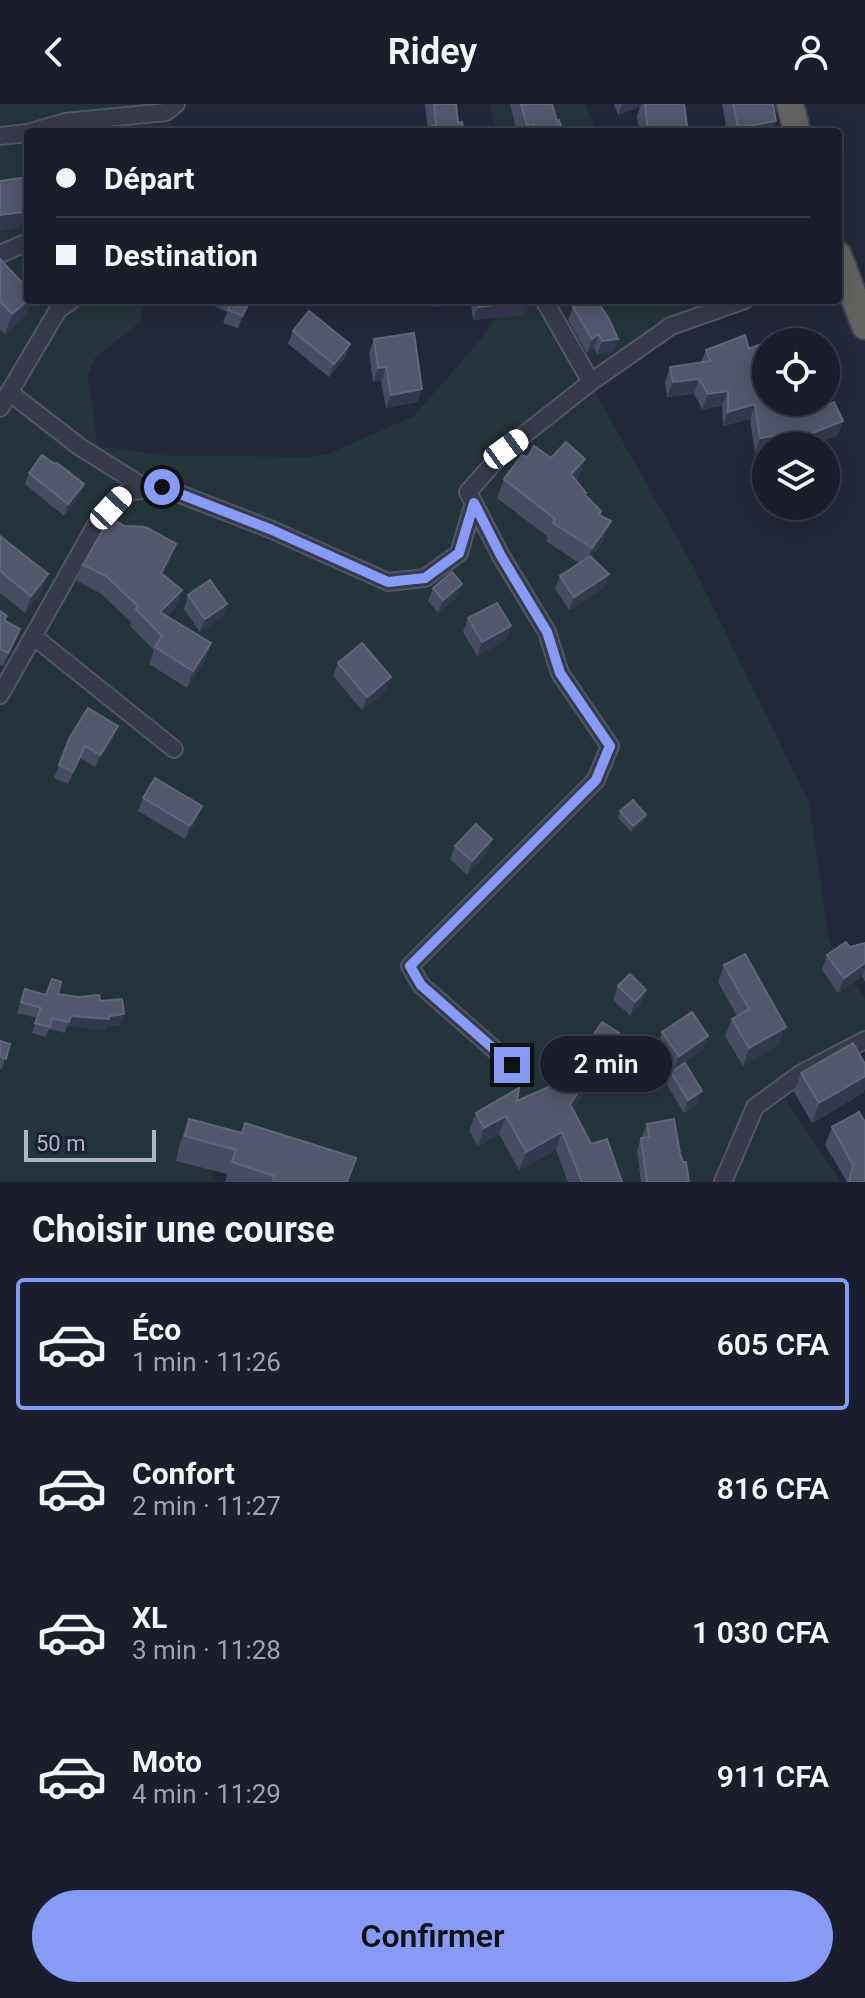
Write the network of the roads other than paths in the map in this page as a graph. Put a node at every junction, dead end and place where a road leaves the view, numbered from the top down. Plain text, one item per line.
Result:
1 (176, 104) edge
2 (790, 104) edge
3 (45, 128) edge
4 (796, 128) edge
5 (24, 134) edge
6 (0, 136) edge
7 (24, 244) edge
8 (0, 254) edge
9 (842, 271) edge
10 (66, 304) edge
11 (546, 304) edge
12 (734, 304) edge
13 (862, 315) edge
14 (591, 382) junction
15 (9, 392) junction
16 (0, 408) edge
17 (147, 489) junction
18 (474, 503) junction
19 (33, 636) junction
20 (0, 695) edge
21 (174, 749) dead end
22 (865, 1040) edge
23 (512, 1065) dead end
24 (723, 1182) edge

1 - 3 street
2 - 4 highway
5 - 6 street
7 - 8 street
9 - 13 highway
10 - 15 street
11 - 14 street
12 - 14 street
14 - 18 street
15 - 16 street
15 - 17 street
17 - 18 street
17 - 19 street
18 - 23 street
19 - 20 street
19 - 21 street
22 - 24 street

